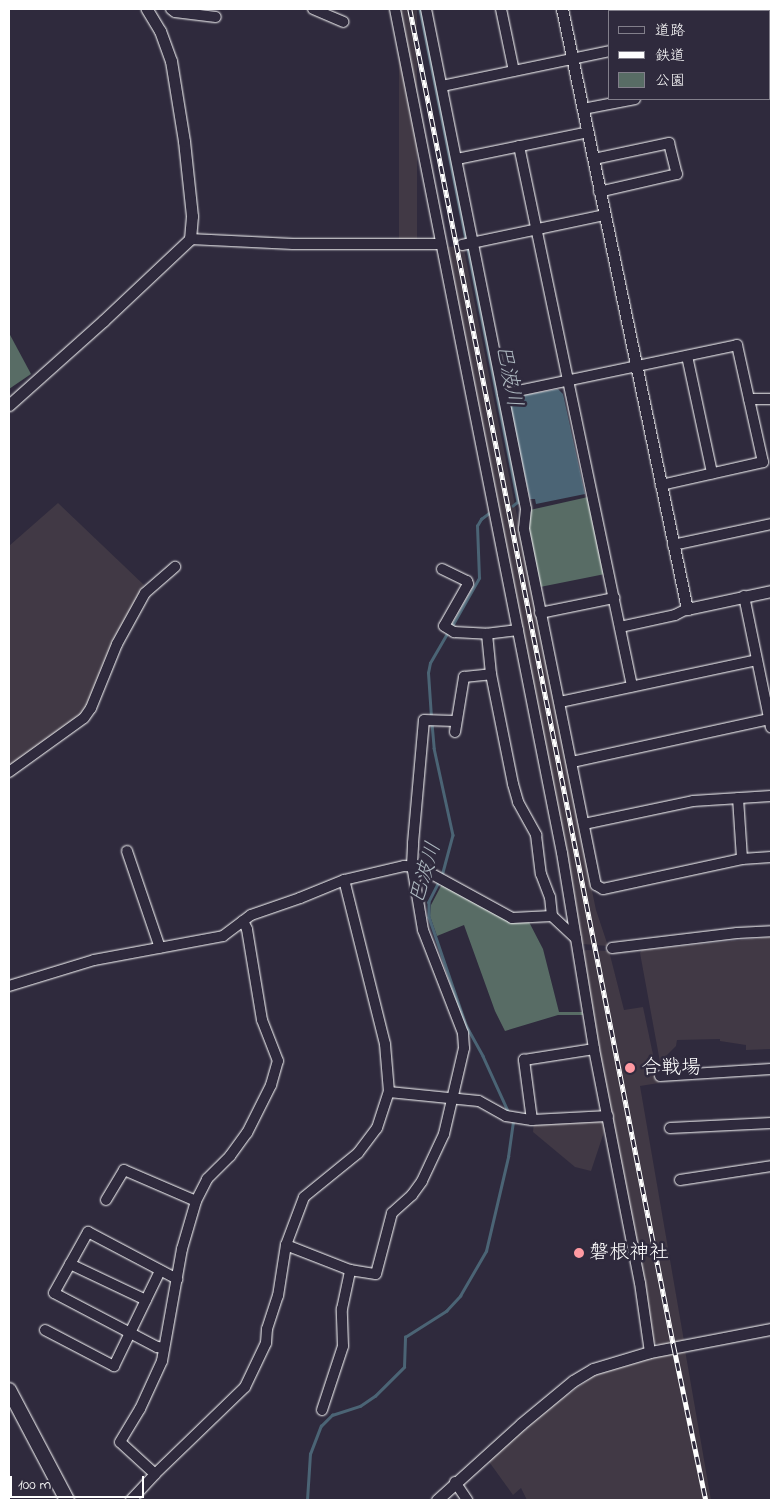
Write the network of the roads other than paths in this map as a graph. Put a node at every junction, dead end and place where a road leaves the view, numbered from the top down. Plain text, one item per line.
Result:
1 (148, 9) edge
2 (171, 9) edge
3 (313, 9) edge
4 (395, 9) edge
5 (426, 9) edge
6 (501, 9) edge
7 (562, 9) edge
8 (216, 17) dead end
9 (343, 22) dead end
10 (608, 51) edge
11 (572, 58) junction
12 (514, 71) junction
13 (442, 86) junction
14 (630, 100) edge
15 (583, 109) junction
16 (588, 132) junction
17 (519, 146) junction
18 (457, 159) junction
19 (594, 159) junction
20 (599, 192) junction
21 (604, 215) junction
22 (536, 230) junction
23 (190, 239) junction
24 (473, 243) junction
25 (441, 244) junction
26 (462, 245) dead end
27 (687, 356) junction
28 (636, 367) junction
29 (568, 381) junction
30 (503, 394) junction
31 (748, 399) junction
32 (771, 399) edge
33 (9, 405) edge
34 (712, 473) junction
35 (660, 485) junction
36 (771, 524) edge
37 (673, 545) junction
38 (175, 567) dead end
39 (442, 569) dead end
40 (771, 591) edge
41 (744, 596) junction
42 (614, 598) junction
43 (687, 609) junction
44 (540, 614) junction
45 (620, 627) junction
46 (518, 630) junction
47 (487, 634) junction
48 (757, 660) junction
49 (491, 674) junction
50 (632, 686) junction
51 (767, 690) edge
52 (560, 702) junction
53 (770, 723) edge
54 (572, 762) junction
55 (9, 772) edge
56 (771, 796) edge
57 (738, 798) junction
58 (584, 824) junction
59 (127, 851) dead end
60 (771, 857) edge
61 (742, 859) junction
62 (412, 865) junction
63 (344, 880) junction
64 (552, 916) junction
65 (243, 921) junction
66 (771, 931) edge
67 (576, 938) junction
68 (160, 948) junction
69 (612, 948) dead end
70 (9, 986) edge
71 (594, 1049) junction
72 (771, 1069) edge
73 (660, 1076) dead end
74 (389, 1092) junction
75 (454, 1098) junction
76 (608, 1116) junction
77 (532, 1120) junction
78 (771, 1125) edge
79 (670, 1128) dead end
80 (771, 1166) edge
81 (680, 1180) dead end
82 (106, 1200) dead end
83 (196, 1201) junction
84 (286, 1245) junction
85 (70, 1264) junction
86 (350, 1270) junction
87 (160, 1271) junction
88 (177, 1279) junction
89 (146, 1300) junction
90 (771, 1329) edge
91 (45, 1330) dead end
92 (130, 1332) junction
93 (164, 1348) junction
94 (650, 1352) junction
95 (9, 1390) edge
96 (322, 1410) dead end
97 (154, 1474) junction
98 (454, 1482) junction
99 (67, 1500) edge
100 (131, 1500) edge
101 (437, 1500) edge
102 (467, 1500) edge

1 - 23 street
2 - 8 street
3 - 9 street
4 - 25 street
5 - 13 street
6 - 12 street
7 - 11 street
10 - 11 street
11 - 12 street
11 - 15 street
12 - 13 street
13 - 18 street
14 - 15 street
15 - 16 street
16 - 17 street
16 - 19 street
17 - 18 street
17 - 22 street
18 - 24 street
19 - 20 street
19 - 20 street
20 - 21 street
21 - 22 street
21 - 28 street
22 - 24 street
22 - 29 street
23 - 25 street
23 - 33 street
24 - 26 street
24 - 30 street
25 - 46 street
27 - 28 street
27 - 31 street
27 - 34 street
28 - 29 street
28 - 35 street
29 - 30 street
29 - 42 street
30 - 44 street
31 - 32 street
31 - 34 street
34 - 35 street
35 - 37 street
36 - 37 street
37 - 43 street
38 - 55 street
39 - 47 street
40 - 41 street
41 - 43 street
41 - 48 street
42 - 44 street
42 - 45 street
43 - 45 street
44 - 52 street
45 - 50 street
46 - 47 street
46 - 67 street
47 - 49 street
48 - 50 street
48 - 51 street
49 - 62 street
49 - 64 street
50 - 52 street
51 - 53 street
52 - 54 street
53 - 54 street
54 - 58 street
56 - 57 street
57 - 58 street
57 - 61 street
58 - 61 street
59 - 68 street
60 - 61 street
62 - 63 street
62 - 64 street
62 - 75 street
63 - 65 street
63 - 74 street
64 - 67 street
65 - 68 street
65 - 83 street
66 - 69 street
67 - 71 street
68 - 70 street
71 - 76 street
71 - 77 street
72 - 73 street
74 - 75 street
74 - 84 street
75 - 77 street
75 - 86 street
76 - 77 street
76 - 94 street
78 - 79 street
80 - 81 street
82 - 83 street
83 - 88 street
84 - 86 street
84 - 97 street
85 - 87 street
85 - 89 street
85 - 92 street
86 - 96 street
87 - 88 street
87 - 89 street
88 - 93 street
89 - 92 street
90 - 94 street
91 - 92 street
92 - 93 street
93 - 97 street
94 - 98 street
95 - 99 main road
97 - 100 street
98 - 101 street
98 - 102 street

